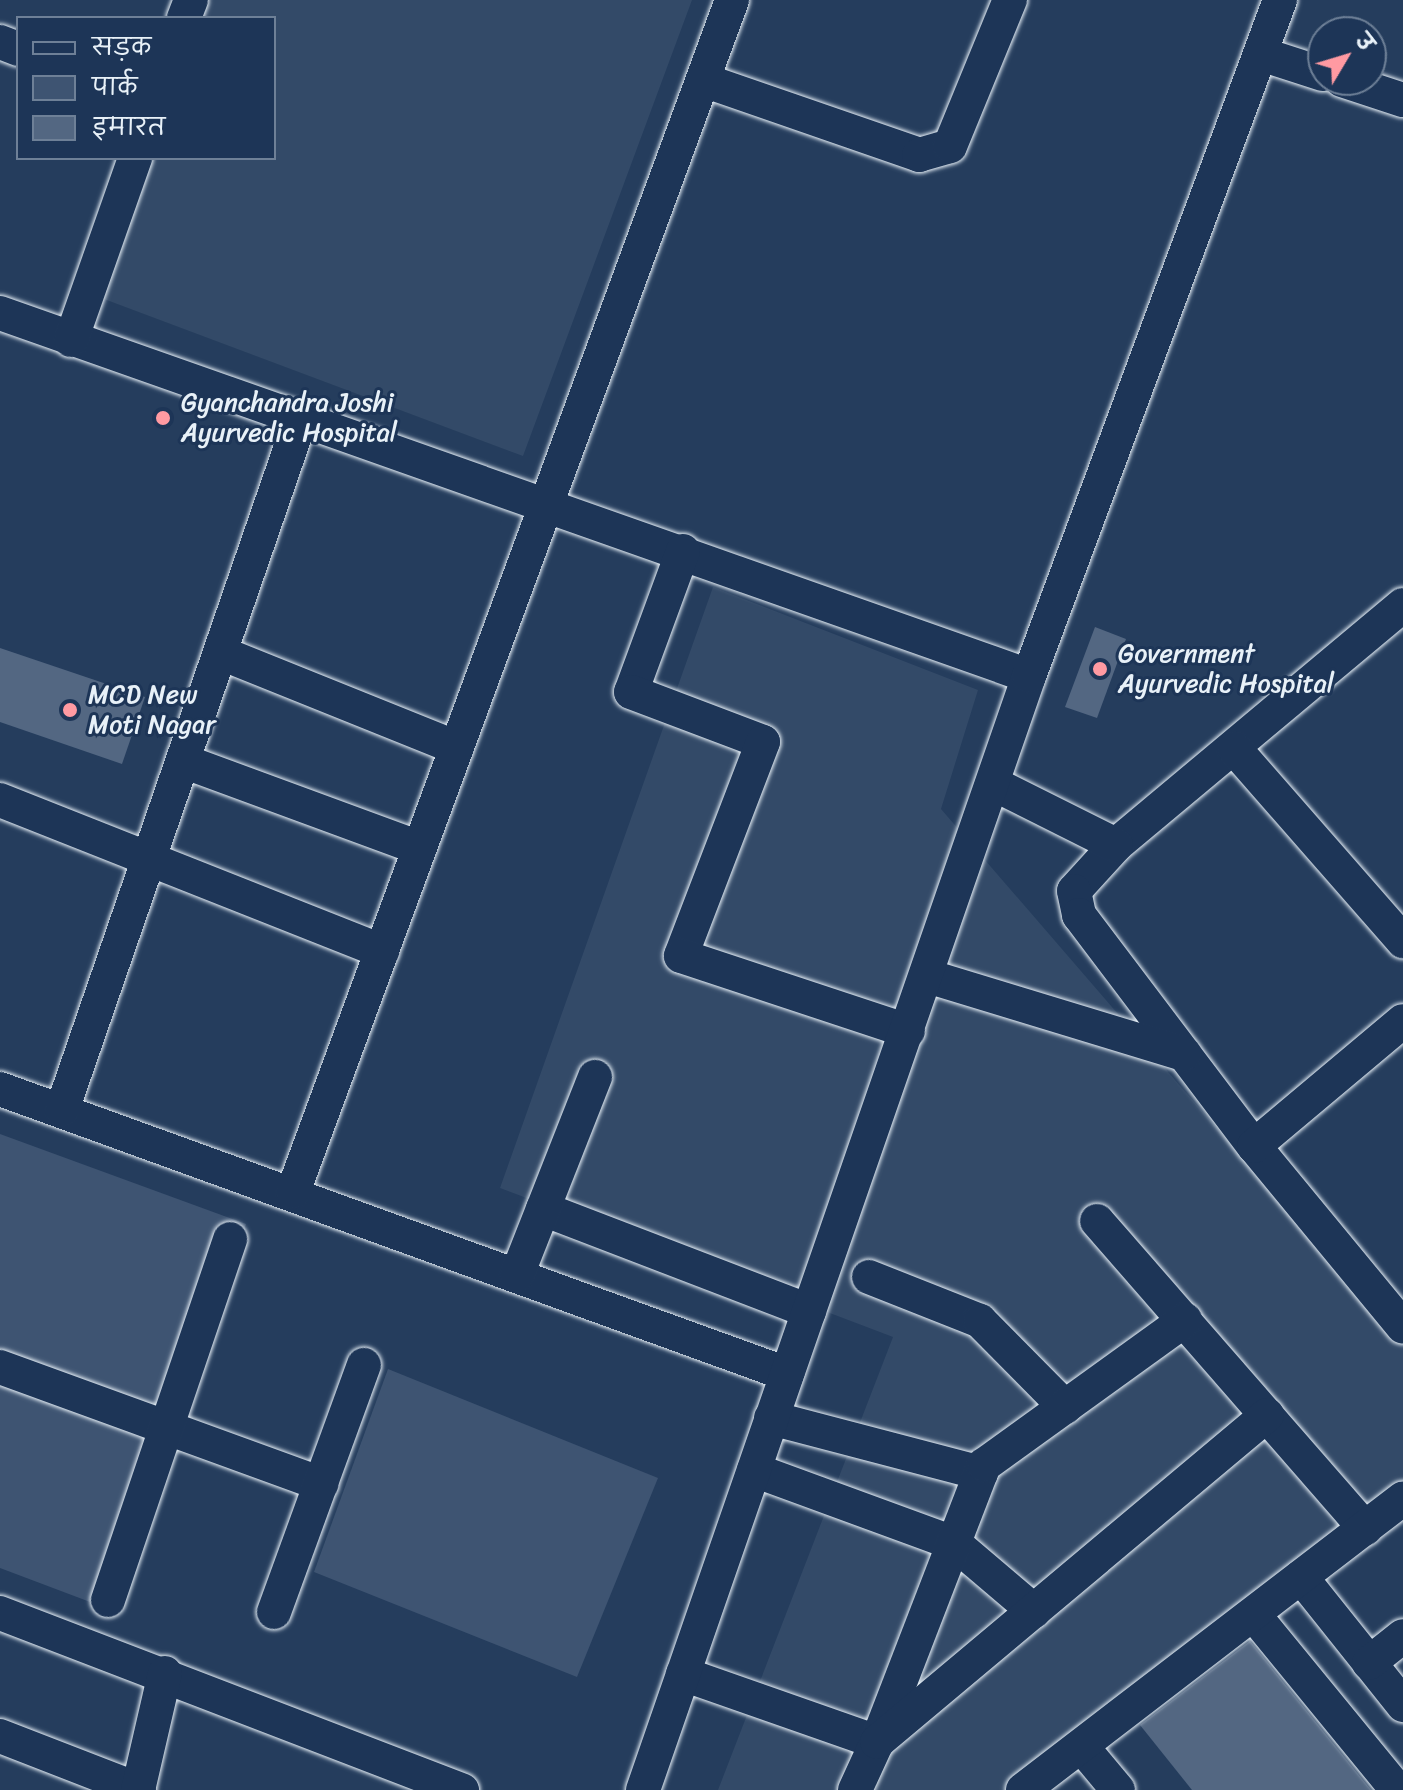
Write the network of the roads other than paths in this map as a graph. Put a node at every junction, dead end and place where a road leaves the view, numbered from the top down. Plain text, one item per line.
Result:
1 (732, 0) edge
2 (1010, 0) edge
3 (1280, 0) edge
4 (1261, 54) junction
5 (1307, 69) edge
6 (703, 80) junction
7 (134, 160) edge
8 (0, 313) edge
9 (71, 340) junction
10 (301, 418) junction
11 (549, 502) junction
12 (683, 551) junction
13 (1398, 620) edge
14 (221, 653) junction
15 (1029, 676) junction
16 (457, 748) junction
17 (1234, 748) junction
18 (183, 761) junction
19 (994, 784) junction
20 (0, 800) edge
21 (1116, 845) junction
22 (420, 848) junction
23 (149, 860) junction
24 (1403, 941) edge
25 (382, 951) junction
26 (927, 976) junction
27 (1403, 1021) edge
28 (908, 1031) junction
29 (1184, 1054) junction
30 (595, 1077) dead end
31 (0, 1089) edge
32 (62, 1110) junction
33 (1254, 1146) junction
34 (293, 1192) junction
35 (543, 1209) junction
36 (1097, 1221) dead end
37 (230, 1239) dead end
38 (517, 1275) junction
39 (869, 1277) dead end
40 (809, 1311) junction
41 (1185, 1320) junction
42 (1403, 1327) edge
43 (364, 1365) dead end
44 (0, 1367) edge
45 (787, 1374) junction
46 (1065, 1407) junction
47 (1267, 1415) junction
48 (771, 1418) junction
49 (165, 1428) junction
50 (754, 1470) junction
51 (981, 1473) junction
52 (321, 1484) junction
53 (1403, 1498) edge
54 (1365, 1528) junction
55 (954, 1543) junction
56 (1301, 1577) junction
57 (108, 1600) dead end
58 (1034, 1611) junction
59 (274, 1612) dead end
60 (0, 1613) edge
61 (1254, 1615) junction
62 (1403, 1636) edge
63 (1369, 1663) junction
64 (165, 1673) junction
65 (683, 1674) junction
66 (1403, 1705) edge
67 (0, 1736) edge
68 (877, 1742) junction
69 (1082, 1747) junction
70 (139, 1790) edge
71 (462, 1790) edge
72 (643, 1790) edge
73 (855, 1790) edge
74 (1023, 1790) edge
75 (1118, 1790) edge
76 (1397, 1790) edge

1 - 6 street
2 - 6 street
3 - 4 street
4 - 5 street
4 - 15 street
6 - 11 street
7 - 9 street
8 - 9 street
9 - 10 street
10 - 11 street
10 - 14 street
11 - 12 street
11 - 16 street
12 - 15 street
12 - 28 street
13 - 17 street
14 - 16 street
14 - 18 street
15 - 19 street
16 - 22 street
17 - 21 street
17 - 24 street
18 - 22 street
18 - 23 street
19 - 21 street
19 - 26 street
20 - 23 street
21 - 29 street
22 - 25 street
23 - 25 street
23 - 32 street
25 - 34 street
26 - 28 street
26 - 29 street
27 - 33 street
28 - 40 street
29 - 33 street
30 - 35 street
31 - 32 street
32 - 34 street
33 - 42 street
34 - 38 street
35 - 38 street
35 - 40 street
36 - 41 street
37 - 49 street
38 - 45 street
39 - 46 street
40 - 45 street
41 - 46 street
41 - 47 street
43 - 52 street
44 - 49 street
45 - 48 street
46 - 51 street
47 - 54 street
47 - 58 street
48 - 50 street
48 - 51 street
49 - 52 street
49 - 57 street
50 - 55 street
50 - 65 street
51 - 55 street
52 - 59 street
53 - 54 street
54 - 56 street
55 - 58 street
55 - 68 street
56 - 61 street
56 - 63 street
58 - 68 street
60 - 64 street
61 - 69 street
61 - 76 street
62 - 63 street
63 - 66 street
64 - 70 street
64 - 71 street
65 - 68 street
65 - 72 street
67 - 70 street
68 - 73 street
69 - 74 street
69 - 75 street

